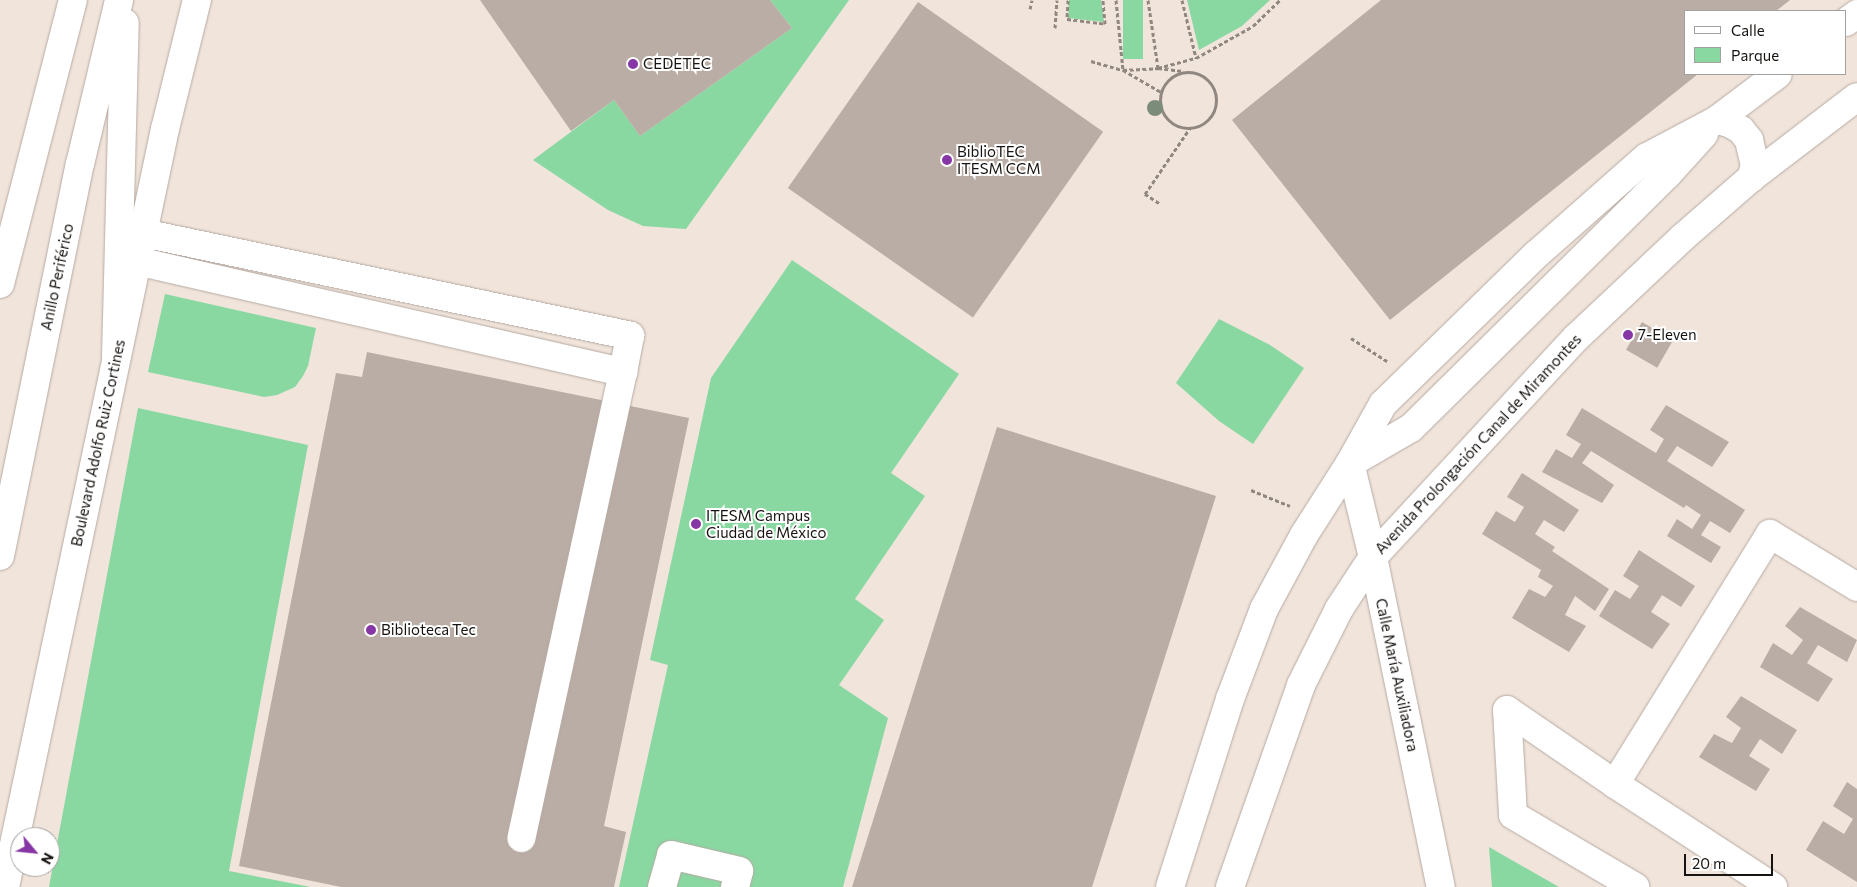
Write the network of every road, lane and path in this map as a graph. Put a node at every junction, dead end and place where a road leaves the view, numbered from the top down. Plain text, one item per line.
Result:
1 (72, 0) edge
2 (119, 0) edge
3 (126, 0) edge
4 (197, 0) edge
5 (1032, 0) edge
6 (1056, 0) edge
7 (1068, 0) edge
8 (1103, 0) edge
9 (1116, 0) edge
10 (1148, 0) edge
11 (1182, 0) edge
12 (1280, 0) edge
13 (1030, 9) dead end
14 (1055, 28) dead end
15 (1196, 58) junction
16 (1091, 62) dead end
17 (1158, 68) junction
18 (1123, 70) junction
19 (1189, 72) junction
20 (1777, 75) edge
21 (1161, 92) junction
22 (1857, 97) edge
23 (1744, 99) junction
24 (1717, 120) junction
25 (1190, 128) junction
26 (1787, 149) junction
27 (1751, 178) junction
28 (1159, 203) dead end
29 (142, 233) junction
30 (137, 261) junction
31 (0, 284) edge
32 (1351, 338) dead end
33 (116, 356) junction
34 (623, 372) junction
35 (1411, 376) junction
36 (1350, 464) junction
37 (1251, 490) dead end
38 (1316, 517) junction
39 (0, 556) edge
40 (1373, 557) junction
41 (1857, 587) edge
42 (1615, 784) junction
43 (521, 838) dead end
44 (5, 887) edge
45 (662, 887) edge
46 (735, 887) edge
47 (1170, 887) edge
48 (1230, 887) edge
49 (1441, 887) edge
50 (1635, 887) edge
51 (1772, 887) edge

1 - 31 main road
2 - 39 main road, Anillo Periférico
3 - 33 main road
4 - 29 main road, Boulevard Adolfo Ruiz Cortines
5 - 13 path
6 - 14 path
7 - 8 path
9 - 18 path
10 - 17 path
11 - 15 path
12 - 15 path
15 - 17 path
16 - 18 path
17 - 18 path
17 - 19 path
18 - 21 path
19 - 21 path
19 - 25 path
20 - 23 main road
21 - 25 path
22 - 26 main road, Avenida Prolongación Canal de Miramontes
23 - 24 main road
23 - 26 main road
24 - 27 main road
24 - 35 main road
24 - 36 main road
25 - 28 path
26 - 27 main road, Avenida Prolongación Canal de Miramontes
27 - 40 main road, Avenida Prolongación Canal de Miramontes
29 - 30 main road, Boulevard Adolfo Ruiz Cortines
29 - 34 main road
30 - 33 main road, Boulevard Adolfo Ruiz Cortines
30 - 34 main road
32 - 35 path
33 - 44 main road, Boulevard Adolfo Ruiz Cortines
34 - 43 main road
35 - 36 main road
36 - 38 main road
36 - 40 main road, Calle María Auxiliadora
37 - 38 path
38 - 47 main road
40 - 48 main road, Avenida Prolongación Canal de Miramontes
40 - 49 main road, Calle María Auxiliadora
41 - 42 main road
42 - 50 main road
42 - 51 main road
45 - 46 main road

